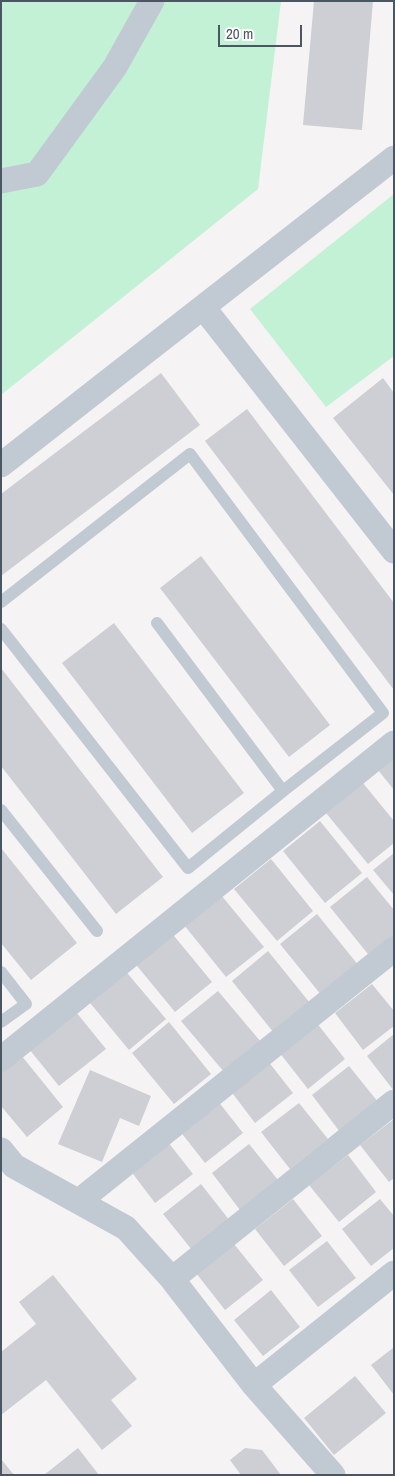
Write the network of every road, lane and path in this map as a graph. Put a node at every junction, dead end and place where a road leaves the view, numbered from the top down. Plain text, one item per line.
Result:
1 (152, 1) edge
2 (394, 158) edge
3 (1, 181) edge
4 (203, 307) junction
5 (1, 465) edge
6 (394, 551) edge
7 (1, 602) edge
8 (157, 623) dead end
9 (1, 629) edge
10 (394, 743) edge
11 (283, 791) junction
12 (1, 810) edge
13 (97, 931) dead end
14 (394, 950) edge
15 (1, 972) edge
16 (1, 1022) edge
17 (1, 1059) edge
18 (394, 1102) edge
19 (1, 1150) edge
20 (79, 1201) junction
21 (394, 1273) edge
22 (172, 1279) junction
23 (254, 1385) junction
24 (333, 1475) edge

1 - 3 street
2 - 4 street
4 - 5 street
4 - 6 street
7 - 11 lane
8 - 11 lane
9 - 11 lane
10 - 17 street
12 - 13 lane
14 - 20 street
15 - 16 lane
18 - 22 street
19 - 20 street
20 - 22 street
21 - 23 street
22 - 23 street
23 - 24 street

